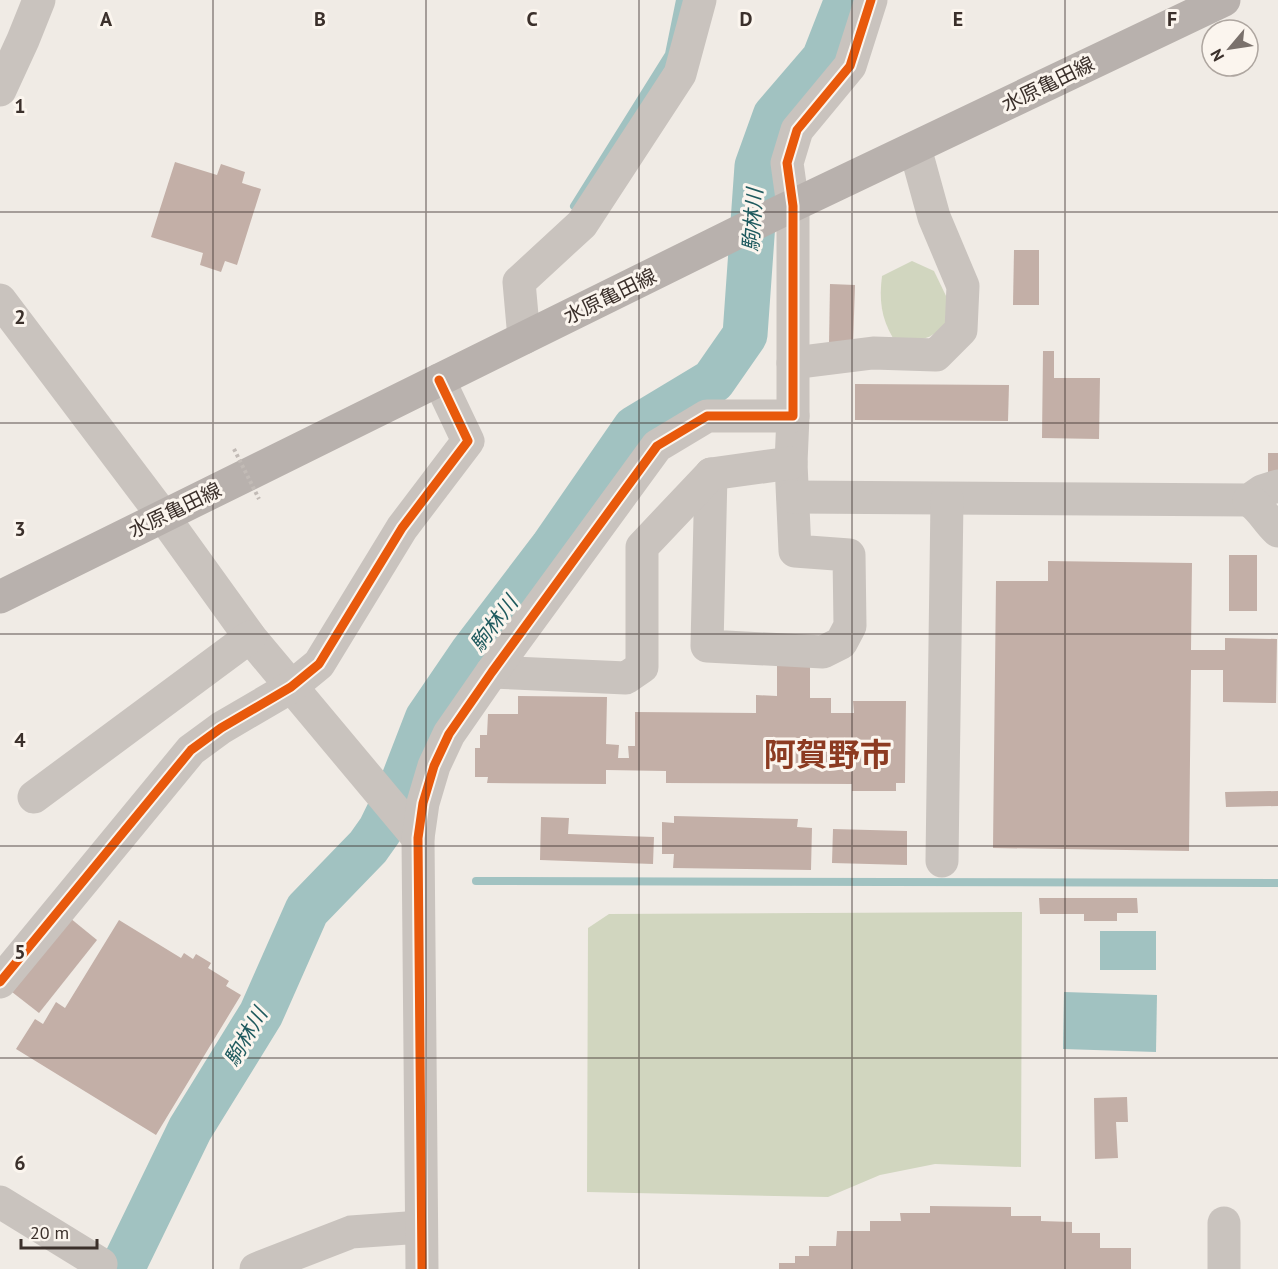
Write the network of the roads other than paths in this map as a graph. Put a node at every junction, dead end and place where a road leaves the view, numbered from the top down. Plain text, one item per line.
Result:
1 (39, 0) edge
2 (700, 0) edge
3 (871, 0) edge
4 (1224, 0) edge
5 (12, 37) edge
6 (0, 90) edge
7 (915, 148) junction
8 (784, 210) junction
9 (0, 300) edge
10 (524, 338) junction
11 (793, 363) junction
12 (440, 380) junction
13 (793, 416) junction
14 (791, 463) junction
15 (711, 474) junction
16 (1264, 493) edge
17 (793, 497) junction
18 (947, 499) junction
19 (163, 516) junction
20 (1278, 531) edge
21 (0, 597) edge
22 (250, 637) junction
23 (492, 672) junction
24 (291, 687) junction
25 (34, 797) dead end
26 (418, 838) junction
27 (942, 861) dead end
28 (0, 982) edge
29 (0, 1202) edge
30 (1224, 1223) dead end
31 (422, 1227) junction
32 (98, 1269) edge
33 (256, 1269) edge
34 (422, 1269) edge
35 (1224, 1269) edge

1 - 5 street
2 - 10 street
3 - 8 street
4 - 7 main road, 水原亀田線
5 - 6 street
7 - 8 main road, 水原亀田線
7 - 11 street
8 - 10 main road, 水原亀田線
8 - 11 street
9 - 19 street
10 - 12 main road, 水原亀田線
11 - 13 street
12 - 19 main road, 水原亀田線
12 - 24 street
13 - 14 street
13 - 23 street
14 - 15 street
14 - 17 street
15 - 17 street
15 - 23 street
16 - 18 street
16 - 20 street
17 - 18 street
18 - 27 street
19 - 21 main road, 水原亀田線
19 - 22 street
22 - 24 street
22 - 25 street
23 - 26 street
24 - 26 street
24 - 28 street
26 - 31 street
29 - 32 street
30 - 35 street
31 - 33 street
31 - 34 street

